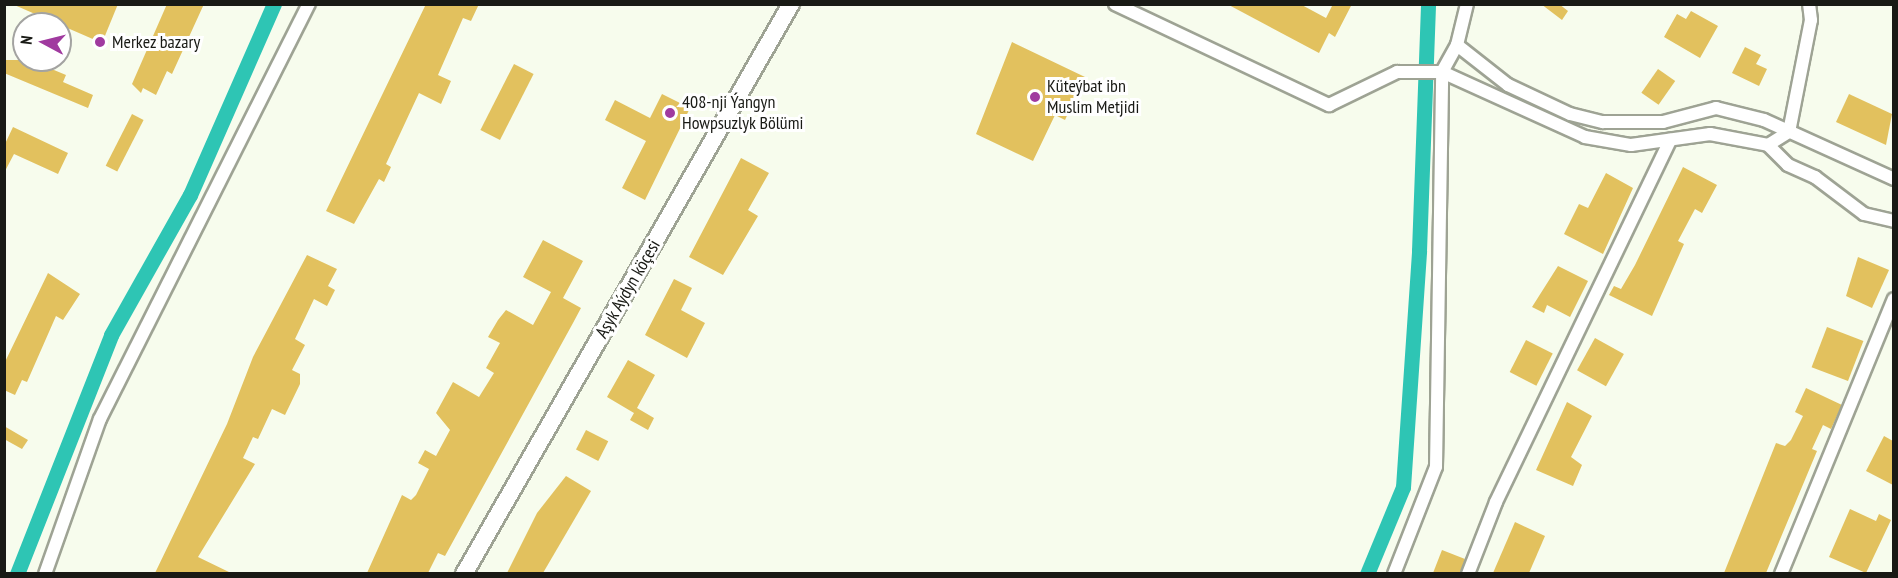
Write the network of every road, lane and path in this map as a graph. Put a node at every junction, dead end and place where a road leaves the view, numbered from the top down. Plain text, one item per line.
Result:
1 (309, 4) edge
2 (791, 4) edge
3 (1115, 4) edge
4 (1467, 4) edge
5 (1809, 4) edge
6 (1457, 45) junction
7 (1442, 72) junction
8 (1789, 132) junction
9 (1670, 140) junction
10 (1768, 145) junction
11 (1893, 179) edge
12 (1893, 221) edge
13 (1893, 299) edge
14 (45, 573) edge
15 (464, 573) edge
16 (1394, 573) edge
17 (1468, 573) edge
18 (1780, 573) edge

1 - 14 street
2 - 15 main road, Aşyk Aýdyn köçesi
3 - 7 street
4 - 6 street
5 - 8 street
6 - 7 street
6 - 8 street
7 - 9 street
7 - 16 street
8 - 10 street
8 - 11 street
9 - 10 street
9 - 17 street
10 - 12 street
13 - 18 street

